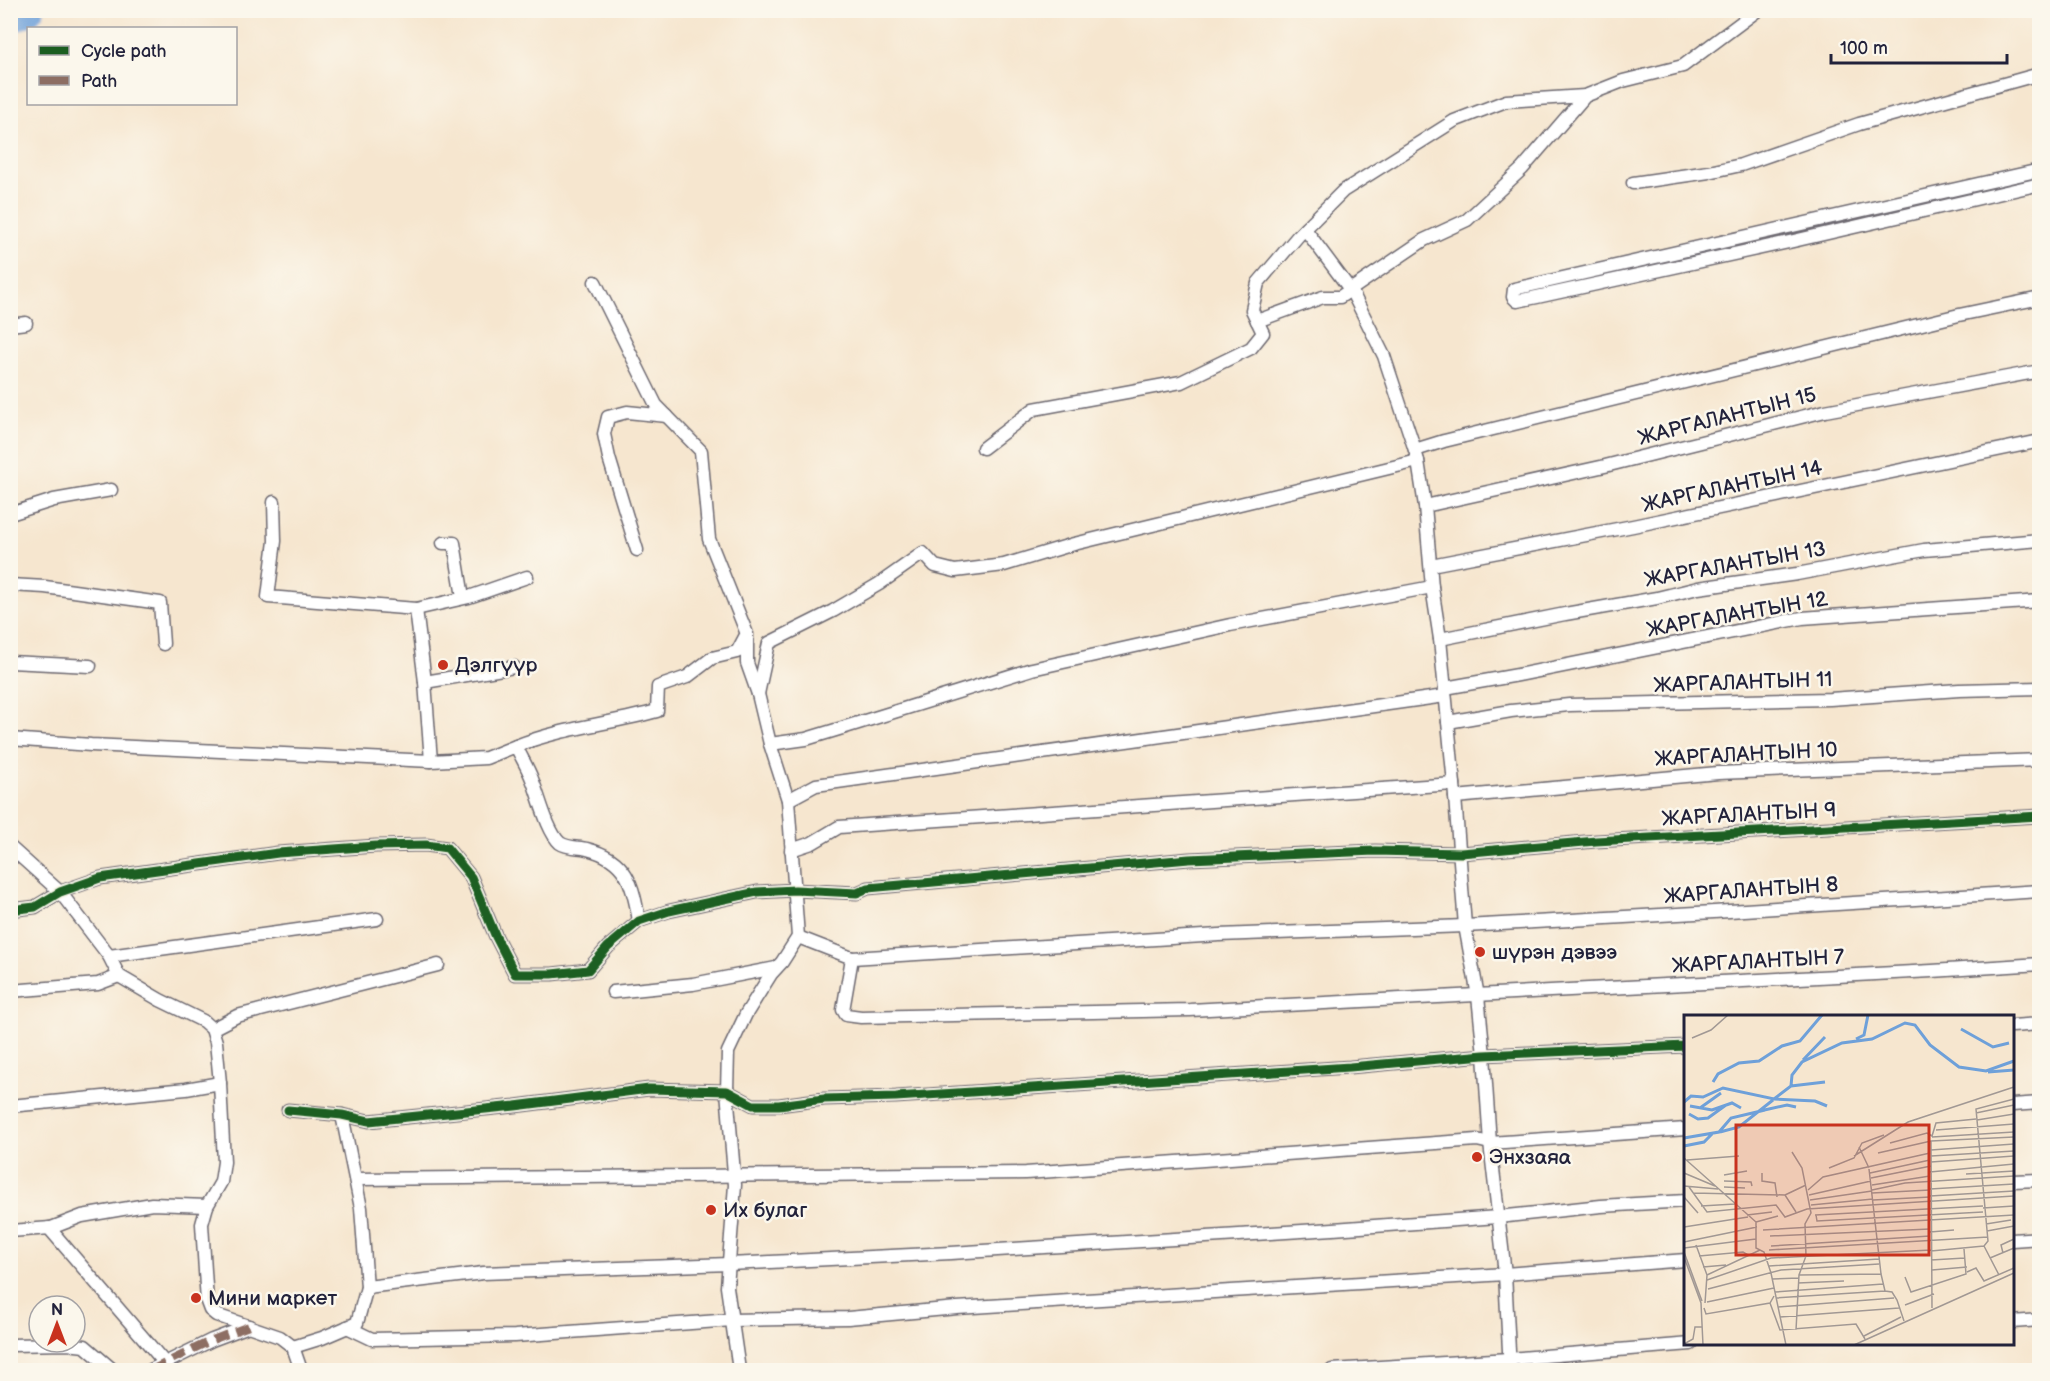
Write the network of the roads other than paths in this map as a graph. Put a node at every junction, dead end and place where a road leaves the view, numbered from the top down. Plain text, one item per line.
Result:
1 (1758, 10) edge
2 (2040, 77) edge
3 (1585, 96) junction
4 (2040, 171) edge
5 (1633, 183) dead end
6 (2040, 184) edge
7 (1893, 204) junction
8 (1895, 216) junction
9 (1786, 228) junction
10 (1305, 229) junction
11 (1789, 242) junction
12 (594, 282) dead end
13 (1351, 290) junction
14 (2040, 298) edge
15 (1257, 321) junction
16 (26, 323) dead end
17 (10, 325) edge
18 (2040, 371) edge
19 (667, 416) junction
20 (2040, 441) edge
21 (983, 448) dead end
22 (1417, 456) junction
23 (111, 490) dead end
24 (274, 502) dead end
25 (1425, 506) junction
26 (10, 514) edge
27 (2040, 540) edge
28 (444, 543) dead end
29 (637, 550) dead end
30 (1431, 565) junction
31 (527, 577) dead end
32 (10, 585) edge
33 (1432, 587) junction
34 (463, 597) junction
35 (2040, 601) edge
36 (416, 609) junction
37 (747, 634) junction
38 (1440, 639) junction
39 (163, 644) dead end
40 (10, 662) edge
41 (90, 666) dead end
42 (514, 668) dead end
43 (425, 682) junction
44 (2040, 688) edge
45 (1445, 692) junction
46 (758, 694) junction
47 (1448, 722) junction
48 (10, 739) edge
49 (770, 744) junction
50 (516, 746) junction
51 (431, 760) junction
52 (2040, 760) edge
53 (1455, 791) junction
54 (788, 800) junction
55 (2040, 816) edge
56 (10, 848) edge
57 (791, 850) junction
58 (1461, 853) junction
59 (795, 890) junction
60 (2040, 891) edge
61 (60, 892) junction
62 (10, 910) edge
63 (377, 919) dead end
64 (639, 921) junction
65 (1465, 926) junction
66 (798, 937) junction
67 (109, 956) junction
68 (852, 958) junction
69 (2040, 964) edge
70 (438, 965) dead end
71 (776, 968) junction
72 (119, 976) junction
73 (10, 991) edge
74 (613, 992) dead end
75 (1478, 996) junction
76 (2040, 1024) edge
77 (2014, 1026) edge
78 (212, 1029) junction
79 (1684, 1046) edge
80 (1484, 1055) junction
81 (220, 1083) junction
82 (727, 1091) junction
83 (2040, 1103) edge
84 (2014, 1105) edge
85 (10, 1106) edge
86 (288, 1110) dead end
87 (342, 1115) junction
88 (1684, 1129) edge
89 (1490, 1143) junction
90 (734, 1175) junction
91 (356, 1179) junction
92 (2040, 1180) edge
93 (2014, 1181) edge
94 (1684, 1201) edge
95 (207, 1206) junction
96 (1498, 1217) junction
97 (50, 1228) junction
98 (10, 1231) edge
99 (2040, 1238) edge
100 (2014, 1240) edge
101 (1684, 1260) edge
102 (729, 1264) junction
103 (1505, 1274) junction
104 (366, 1287) junction
105 (732, 1320) junction
106 (2040, 1320) edge
107 (2014, 1322) edge
108 (249, 1326) junction
109 (346, 1327) junction
110 (10, 1345) edge
111 (1684, 1345) edge
112 (293, 1347) junction
113 (164, 1362) junction
114 (1509, 1365) edge
115 (113, 1371) edge
116 (151, 1371) edge
117 (301, 1371) edge
118 (739, 1371) edge
119 (1332, 1371) edge

1 - 3 street
2 - 5 street
3 - 10 street
3 - 13 street
4 - 7 street
6 - 8 street
7 - 8 street
7 - 9 street
8 - 11 street
9 - 11 street
9 - 11 street
10 - 13 street
10 - 15 street
12 - 19 street
13 - 15 street
13 - 22 street
14 - 22 street
15 - 21 street
16 - 17 street
18 - 25 street, ЖАРГАЛАНТЫН 15
19 - 29 street
19 - 37 street
20 - 30 street, ЖАРГАЛАНТЫН 14
22 - 25 street
22 - 46 street
23 - 26 street
24 - 36 street
25 - 30 street
27 - 38 street, ЖАРГАЛАНТЫН 13
28 - 34 street
30 - 33 street
31 - 34 street
32 - 39 street
33 - 38 street
33 - 49 street
34 - 36 street
35 - 45 street, ЖАРГАЛАНТЫН 12
36 - 43 street
37 - 46 street
37 - 50 street
38 - 45 street
40 - 41 street
42 - 43 street
43 - 51 street
44 - 47 street, ЖАРГАЛАНТЫН 11
45 - 47 street
45 - 54 street, ЖАРГАЛАНТЫН 12
46 - 49 street
47 - 53 street
48 - 51 street
49 - 54 street
50 - 51 street
50 - 64 street
52 - 53 street, ЖАРГАЛАНТЫН 10
53 - 57 street, ЖАРГАЛАНТЫН 10
53 - 58 street
54 - 57 street
55 - 58 street, ЖАРГАЛАНТЫН 9
56 - 61 street
57 - 59 street
58 - 59 street, ЖАРГАЛАНТЫН 9
58 - 65 street
59 - 64 street, ЖАРГАЛАНТЫН 9
59 - 66 street
60 - 65 street, ЖАРГАЛАНТЫН 8
61 - 62 street
61 - 64 street
61 - 67 street
63 - 67 street
65 - 68 street, ЖАРГАЛАНТЫН 8
65 - 75 street
66 - 68 street
66 - 71 street
67 - 72 street
68 - 75 street, ЖАРГАЛАНТЫН 7
69 - 75 street, ЖАРГАЛАНТЫН 7
70 - 78 street
71 - 74 street
71 - 82 street
72 - 73 street
72 - 78 street
75 - 80 street
76 - 77 street
78 - 81 street
79 - 80 street
80 - 82 street
80 - 89 street
81 - 85 street
81 - 95 street
82 - 87 street
82 - 90 street
83 - 84 street
86 - 87 street
87 - 91 street
88 - 89 street
89 - 90 street
89 - 96 street
90 - 91 street
90 - 102 street
91 - 104 street
92 - 93 street
94 - 96 street
95 - 97 street
95 - 108 street
96 - 102 street
96 - 103 street
97 - 98 street
97 - 113 street
99 - 100 street
101 - 103 street
102 - 104 street
102 - 105 street
103 - 105 street
103 - 114 street
104 - 109 street
105 - 109 street
105 - 118 street
106 - 107 street
108 - 112 street
108 - 113 street
109 - 112 street
110 - 115 street
111 - 114 street
112 - 117 street
113 - 116 street
114 - 119 street

